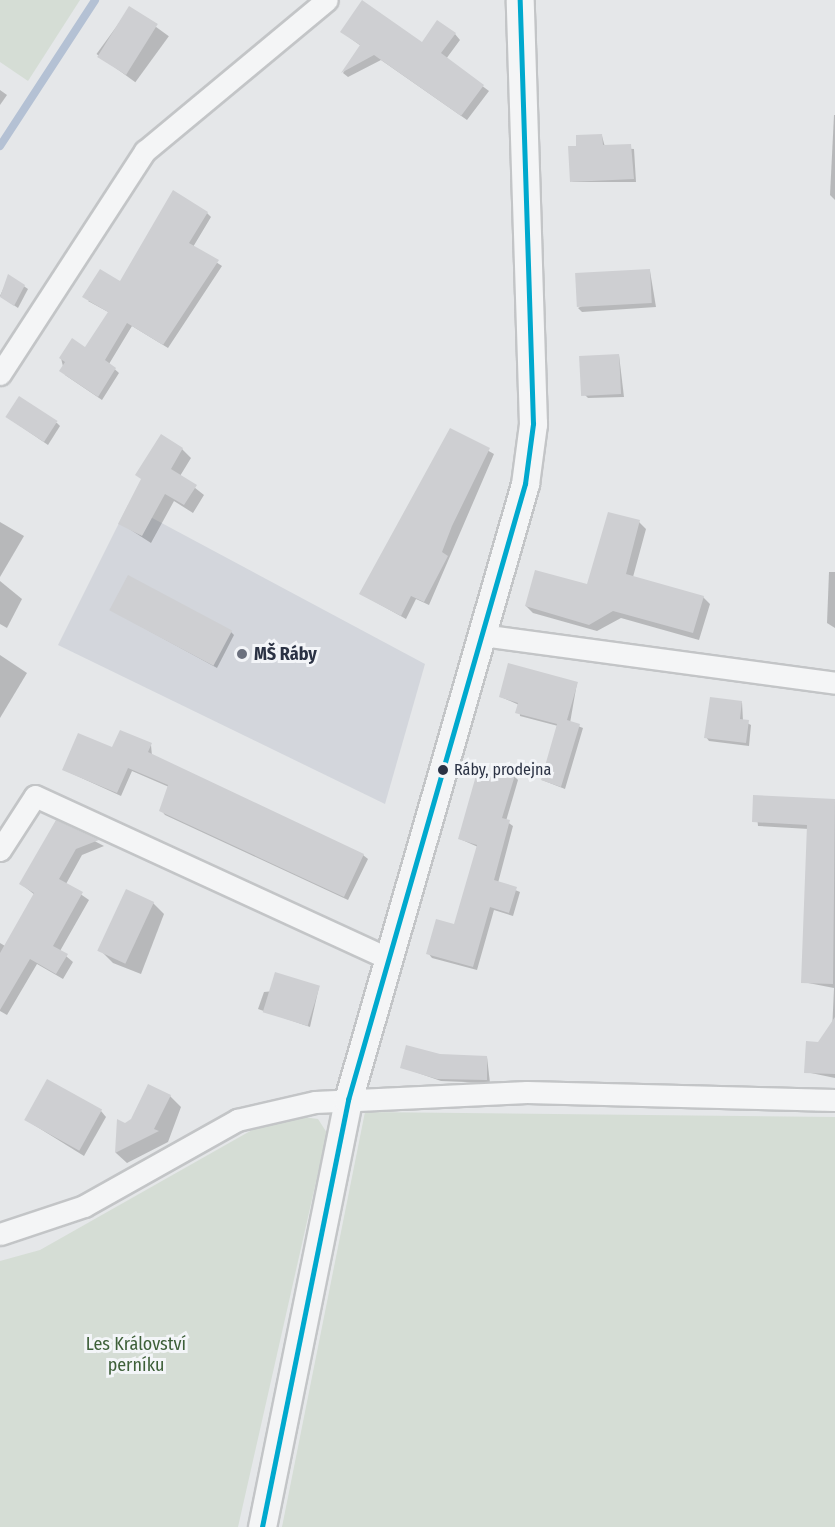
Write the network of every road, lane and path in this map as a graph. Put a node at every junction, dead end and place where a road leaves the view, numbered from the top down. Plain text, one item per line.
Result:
1 (327, 0) edge
2 (520, 0) edge
3 (0, 374) edge
4 (482, 635) junction
5 (835, 683) edge
6 (0, 850) edge
7 (387, 958) junction
8 (348, 1100) junction
9 (835, 1100) edge
10 (0, 1234) edge
11 (262, 1527) edge

1 - 3 street
2 - 4 street
4 - 5 street
4 - 7 street
6 - 7 street
7 - 8 street
8 - 9 street
8 - 10 street
8 - 11 street

